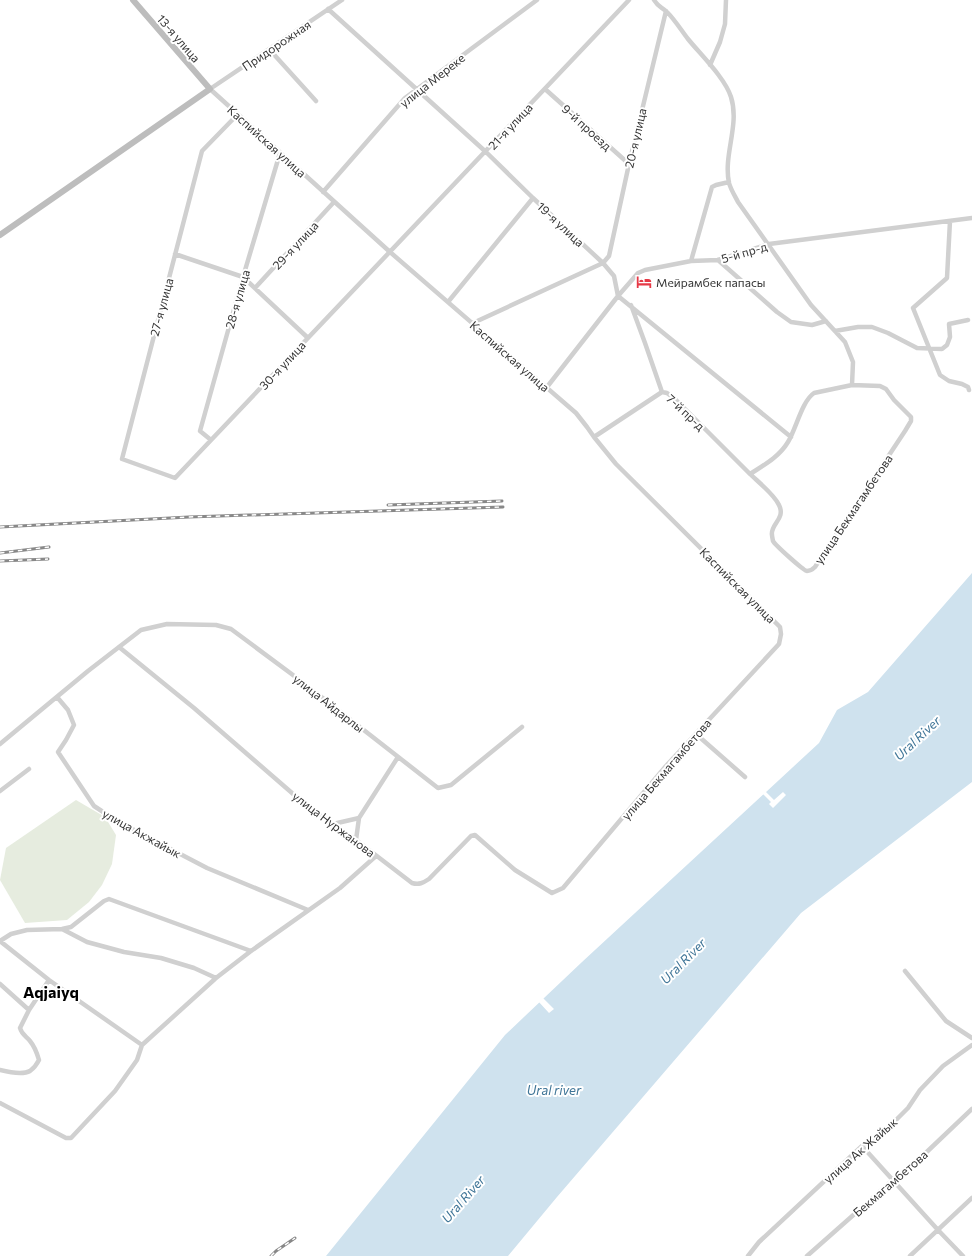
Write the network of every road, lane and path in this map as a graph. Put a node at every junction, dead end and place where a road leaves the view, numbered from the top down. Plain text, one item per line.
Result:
1 (132, 0) edge
2 (342, 0) edge
3 (537, 0) edge
4 (629, 0) edge
5 (654, 0) edge
6 (726, 0) edge
7 (328, 9) junction
8 (666, 11) junction
9 (270, 49) junction
10 (710, 65) junction
11 (210, 89) junction
12 (545, 89) junction
13 (417, 90) junction
14 (316, 101) dead end
15 (238, 114) junction
16 (280, 152) junction
17 (486, 152) junction
18 (629, 164) junction
19 (729, 182) junction
20 (323, 192) junction
21 (533, 198) junction
22 (334, 202) junction
23 (972, 218) edge
24 (950, 221) junction
25 (0, 235) edge
26 (769, 244) junction
27 (390, 252) junction
28 (175, 254) junction
29 (718, 260) junction
30 (692, 261) junction
31 (603, 263) junction
32 (243, 277) junction
33 (255, 288) junction
34 (618, 296) junction
35 (448, 302) junction
36 (630, 305) junction
37 (968, 320) dead end
38 (826, 322) junction
39 (473, 323) junction
40 (835, 330) junction
41 (308, 338) junction
42 (930, 349) junction
43 (852, 384) junction
44 (547, 387) junction
45 (969, 390) dead end
46 (662, 392) junction
47 (594, 437) junction
48 (791, 437) junction
49 (211, 440) junction
50 (750, 474) junction
51 (175, 478) joint
52 (779, 644) joint
53 (119, 647) junction
54 (57, 697) junction
55 (522, 727) dead end
56 (696, 734) junction
57 (0, 744) edge
58 (398, 757) junction
59 (29, 769) dead end
60 (744, 777) dead end
61 (0, 791) edge
62 (359, 818) junction
63 (333, 824) junction
64 (356, 840) junction
65 (376, 856) junction
66 (552, 893) joint
67 (308, 910) junction
68 (62, 929) junction
69 (0, 941) edge
70 (252, 951) junction
71 (905, 971) dead end
72 (216, 978) junction
73 (49, 980) junction
74 (0, 984) edge
75 (29, 1010) junction
76 (972, 1038) edge
77 (142, 1045) junction
78 (972, 1045) edge
79 (0, 1070) edge
80 (0, 1103) edge
81 (972, 1109) edge
82 (862, 1146) junction
83 (893, 1180) junction
84 (972, 1198) edge
85 (938, 1230) junction
86 (748, 1256) edge
87 (807, 1256) edge
88 (910, 1256) edge
89 (963, 1256) edge

1 - 11 street, 13-я улица
2 - 7 street, Придорожная
3 - 13 street, улица Мереке
4 - 12 street, 21-я улица
5 - 8 street
6 - 10 street
7 - 9 street, Придорожная
7 - 13 street, 19-я улица
8 - 10 street
8 - 18 street, 20-я улица
9 - 11 street, Придорожная
9 - 14 street
10 - 19 street
11 - 15 street, Каспийская улица
11 - 25 street
12 - 17 street, 21-я улица
12 - 18 street, 9-й проезд
13 - 17 street, 19-я улица
13 - 20 street, улица Мереке
15 - 16 street, Каспийская улица
15 - 28 street, 27-я улица
16 - 20 street, Каспийская улица
16 - 32 street, 28-я улица
17 - 21 street, 19-я улица
17 - 27 street, 21-я улица
18 - 31 street, 20-я улица
19 - 26 street
19 - 30 street
20 - 22 street, Каспийская улица
21 - 31 street, 19-я улица
21 - 35 street
22 - 27 street, Каспийская улица
22 - 33 street, 29-я улица
23 - 24 street, 5-й пр-д
24 - 26 street, 5-й пр-д
24 - 42 street
26 - 29 street, 5-й пр-д
26 - 38 street
27 - 35 street, Каспийская улица
27 - 41 street, 30-я улица
28 - 32 street
28 - 51 street, 27-я улица
29 - 30 street, 5-й пр-д
29 - 38 street
30 - 34 street, 5-й пр-д
31 - 34 street, 19-я улица
31 - 39 street
32 - 33 street
32 - 49 street, 28-я улица
33 - 41 street
34 - 36 street
34 - 44 street, 5-й пр-д
35 - 39 street, Каспийская улица
36 - 46 street
36 - 48 street
37 - 42 street
38 - 40 street
39 - 44 street, Каспийская улица
40 - 42 street
40 - 43 street
41 - 49 street, 30-я улица
42 - 45 street
43 - 48 street
43 - 50 street, улица Бекмагамбетова
44 - 47 street, Каспийская улица
46 - 47 street, 7-й пр-д
46 - 50 street, 7-й пр-д
47 - 52 street, Каспийская улица
48 - 50 street
49 - 51 street, 30-я улица
52 - 56 street, улица Бекмагамбетова
53 - 54 street, улица Айдарлы
53 - 58 street, улица Айдарлы
53 - 63 street, улица Нуржанова
54 - 57 street, улица Айдарлы
54 - 67 street, улица Акжайык
55 - 58 street, улица Айдарлы
56 - 60 street
56 - 66 street, улица Бекмагамбетова
58 - 62 street
59 - 61 street
62 - 63 street
62 - 64 street
63 - 64 street, улица Нуржанова
64 - 65 street, улица Нуржанова
65 - 66 street, улица Нуржанова
65 - 67 street
67 - 70 street
68 - 69 street
68 - 70 street
68 - 72 street
69 - 73 street
70 - 72 street
71 - 76 street
72 - 77 street
73 - 75 street
73 - 77 street
74 - 75 street
75 - 79 street
77 - 80 street
78 - 82 street, улица Ак Жайык
81 - 83 street, Бекмагамбетова
82 - 83 street
82 - 86 street, улица Ак Жайык
83 - 85 street
83 - 87 street, Бекмагамбетова
84 - 85 street
85 - 88 street
85 - 89 street

